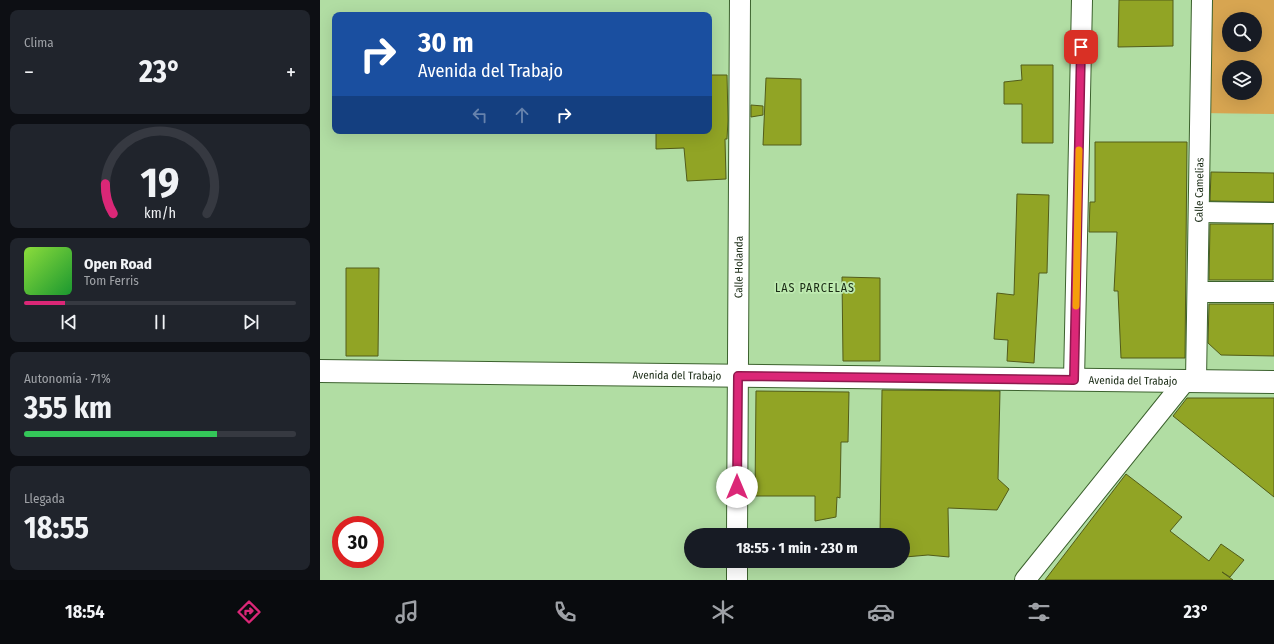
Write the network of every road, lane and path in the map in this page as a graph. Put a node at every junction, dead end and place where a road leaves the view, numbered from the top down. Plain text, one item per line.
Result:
1 (740, 0) edge
2 (1082, 0) edge
3 (1202, 0) edge
4 (1199, 212) junction
5 (1274, 213) edge
6 (1198, 292) junction
7 (1274, 292) edge
8 (320, 371) edge
9 (738, 376) junction
10 (1074, 380) junction
11 (1190, 381) junction
12 (1274, 382) edge
13 (737, 528) edge
14 (737, 568) edge
15 (737, 580) edge
16 (1025, 580) edge

1 - 9 street, Calle Holanda
2 - 10 street
3 - 4 street, Calle Camelias
4 - 5 street
4 - 6 street, Calle Camelias
6 - 7 street
6 - 11 street, Calle Camelias
8 - 9 street, Avenida del Trabajo
9 - 10 street, Avenida del Trabajo
9 - 13 street, Calle Holanda
10 - 11 street, Avenida del Trabajo
11 - 12 street, Avenida del Trabajo
11 - 16 street
14 - 15 street

